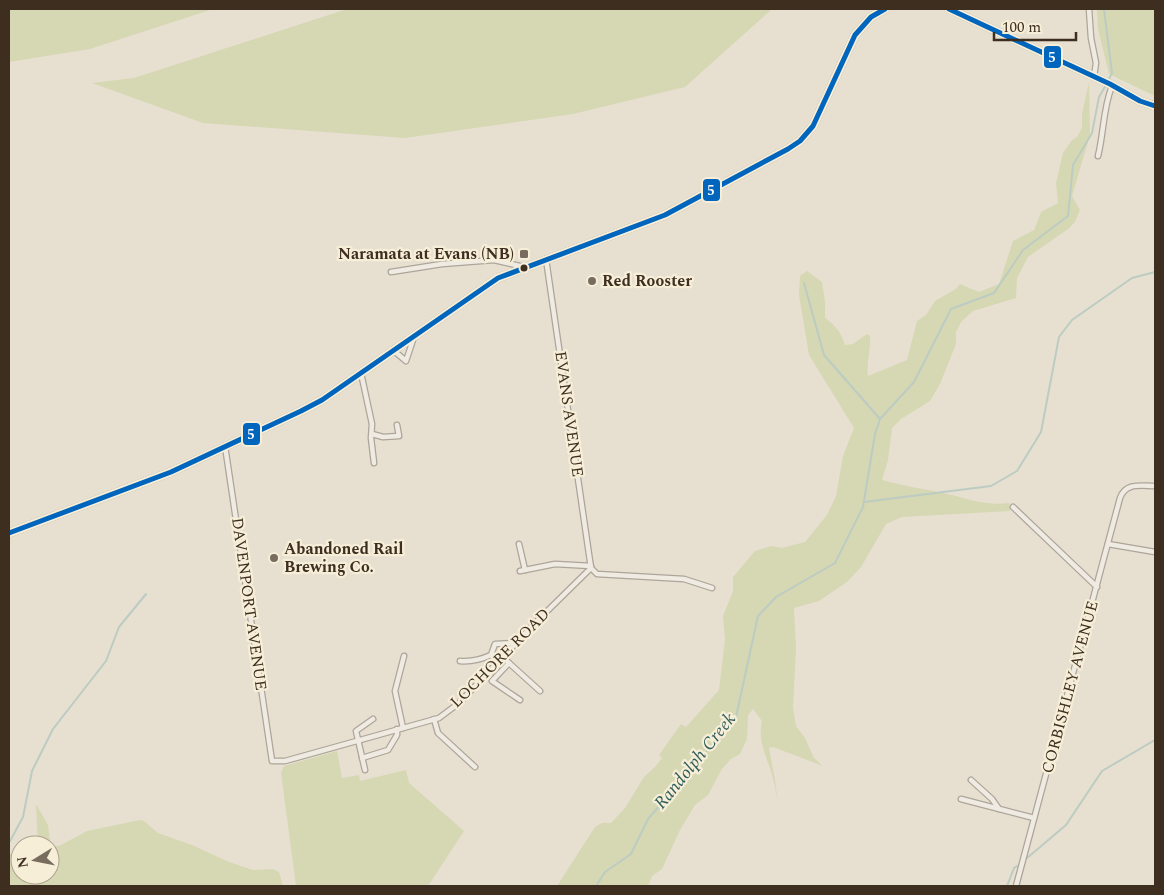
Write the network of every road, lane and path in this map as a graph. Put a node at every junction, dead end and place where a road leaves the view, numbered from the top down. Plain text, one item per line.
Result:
1 (885, 9) edge
2 (949, 9) edge
3 (1089, 9) edge
4 (1094, 77) junction
5 (1112, 86) junction
6 (1155, 106) edge
7 (1098, 156) dead end
8 (546, 260) junction
9 (524, 267) junction
10 (390, 272) dead end
11 (415, 336) junction
12 (393, 350) junction
13 (361, 373) junction
14 (397, 425) dead end
15 (372, 434) junction
16 (225, 446) junction
17 (374, 463) dead end
18 (1155, 486) edge
19 (1013, 507) dead end
20 (9, 533) edge
21 (519, 544) dead end
22 (1108, 544) junction
23 (1155, 552) edge
24 (591, 567) junction
25 (525, 570) junction
26 (520, 571) dead end
27 (1097, 587) junction
28 (712, 588) dead end
29 (516, 643) junction
30 (404, 656) dead end
31 (503, 657) junction
32 (460, 662) dead end
33 (509, 663) junction
34 (540, 691) dead end
35 (520, 700) dead end
36 (373, 719) dead end
37 (434, 719) junction
38 (403, 728) junction
39 (397, 730) junction
40 (357, 741) junction
41 (362, 758) junction
42 (272, 761) joint
43 (475, 767) dead end
44 (365, 770) dead end
45 (971, 780) dead end
46 (962, 799) dead end
47 (999, 809) junction
48 (1034, 818) junction
49 (1016, 886) edge

1 - 8 main road
2 - 4 main road
3 - 4 street
4 - 5 main road
5 - 6 main road
5 - 7 street
8 - 9 main road
8 - 24 street, EVANS AVENUE
9 - 10 street
9 - 11 main road
11 - 12 main road
11 - 12 street
12 - 13 main road
13 - 15 street
13 - 16 main road
14 - 15 street
15 - 17 street
16 - 20 main road
16 - 42 street, DAVENPORT AVENUE
18 - 22 street, CORBISHLEY AVENUE
19 - 27 street
21 - 25 street
22 - 23 street
22 - 27 street, CORBISHLEY AVENUE
24 - 25 street
24 - 28 street
24 - 29 street, LOCHORE ROAD
25 - 26 street
27 - 48 street, CORBISHLEY AVENUE
29 - 31 street, LOCHORE ROAD
29 - 32 street
30 - 38 street
31 - 33 street
31 - 37 street, LOCHORE ROAD
33 - 34 street
33 - 35 street
36 - 40 street
37 - 38 street, LOCHORE ROAD
37 - 43 street
38 - 39 street, LOCHORE ROAD
39 - 40 street, LOCHORE ROAD
39 - 41 street
40 - 41 street
40 - 42 street, LOCHORE ROAD
41 - 44 street
45 - 47 street
46 - 47 street
47 - 48 street
48 - 49 street, CORBISHLEY AVENUE

